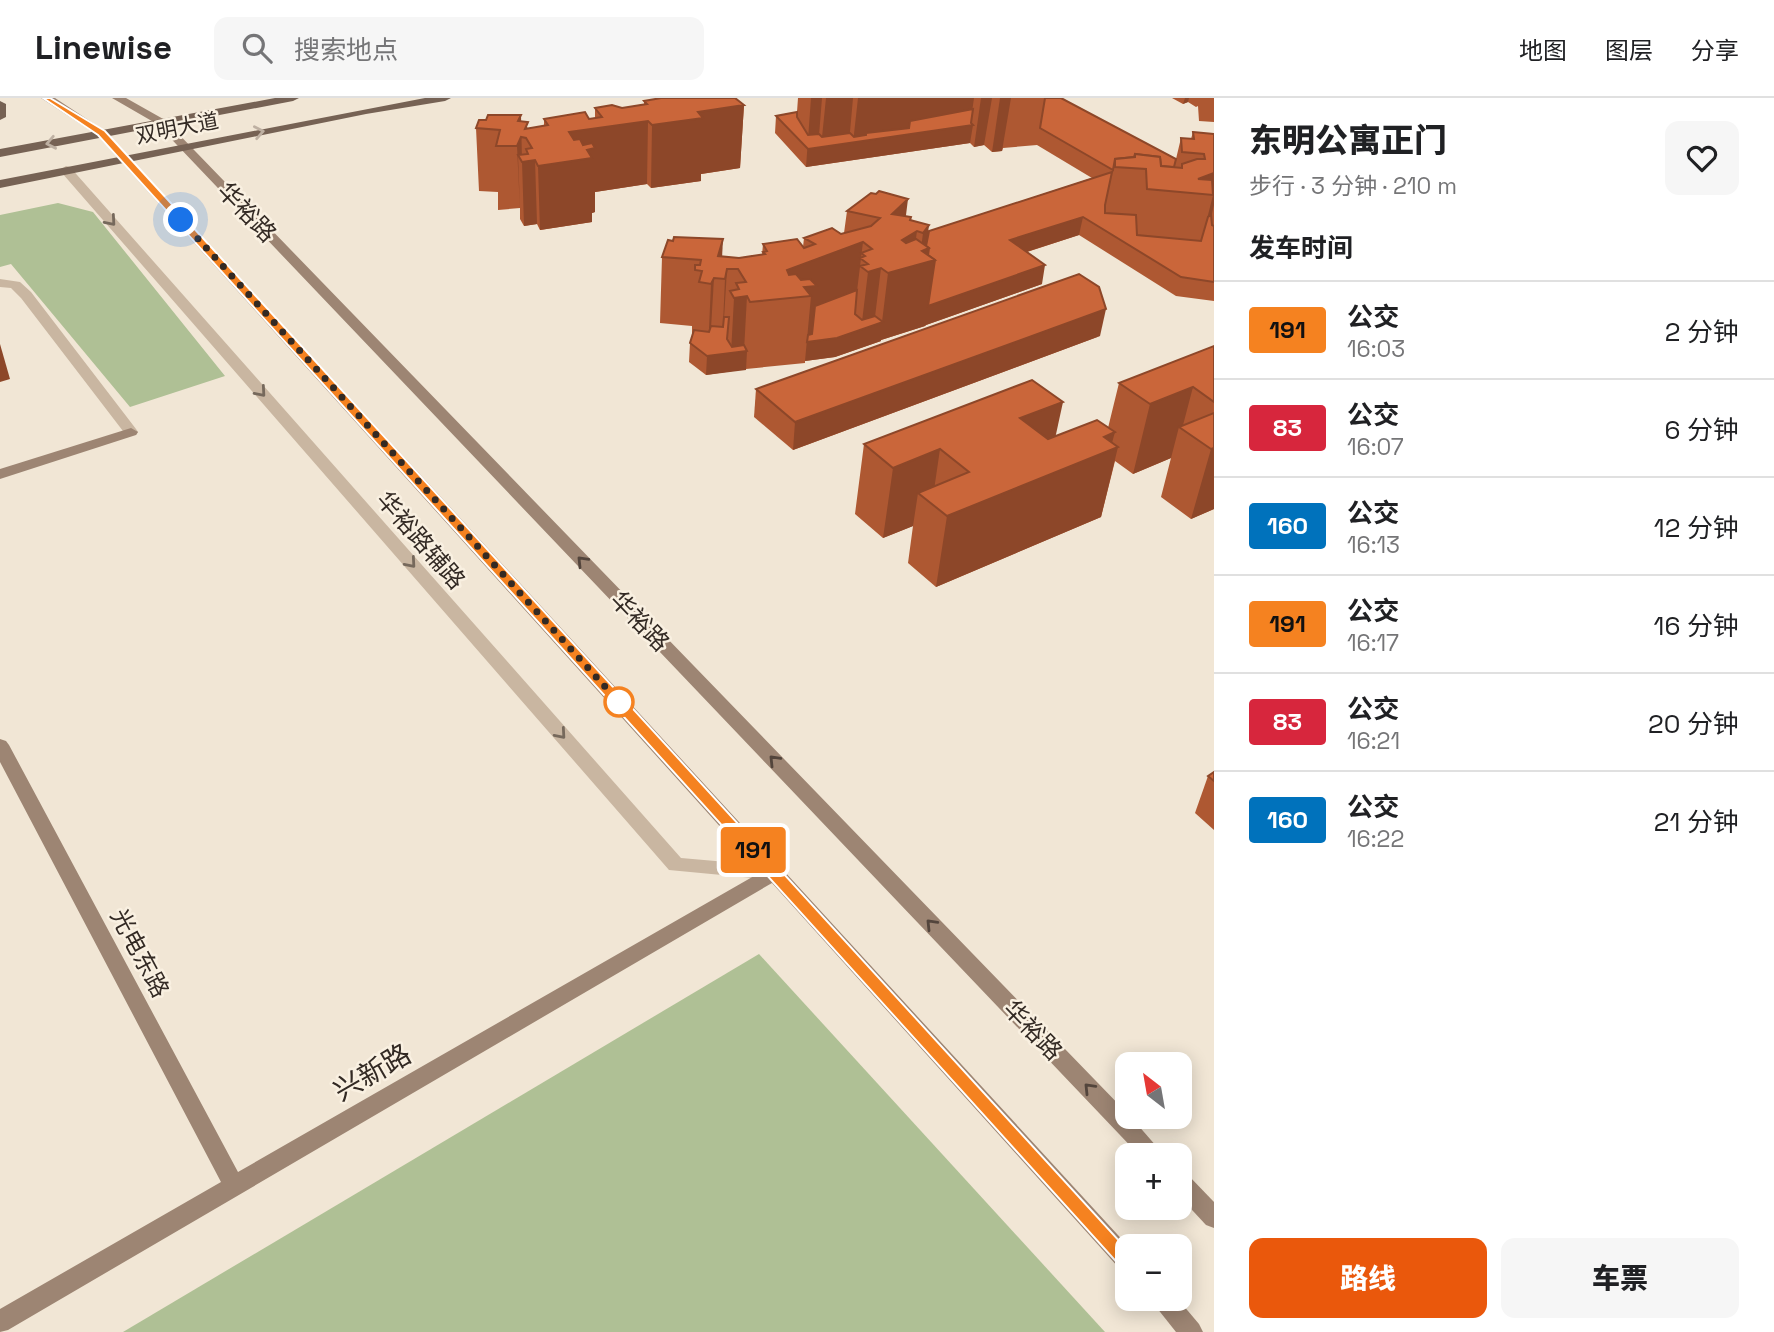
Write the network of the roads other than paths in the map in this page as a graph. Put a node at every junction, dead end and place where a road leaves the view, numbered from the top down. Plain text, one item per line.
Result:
1 (118, 98) edge
2 (293, 98) edge
3 (445, 98) edge
4 (52, 101) edge
5 (161, 122) junction
6 (102, 133) junction
7 (183, 146) junction
8 (0, 153) edge
9 (125, 158) junction
10 (66, 170) junction
11 (0, 184) edge
12 (0, 283) edge
13 (131, 432) joint
14 (0, 474) edge
15 (0, 745) edge
16 (774, 873) junction
17 (1141, 1143) edge
18 (234, 1186) junction
19 (1192, 1195) edge
20 (1214, 1218) edge
21 (1115, 1248) edge
22 (1172, 1311) edge
23 (0, 1322) edge
24 (1191, 1332) edge

1 - 5 main road, 华裕路
2 - 5 main road, 双明大道
7 -> 3 main road, 双明大道
4 - 6 main road
5 - 6 main road, 双明大道
5 - 7 main road, 华裕路
6 -> 8 main road, 双明大道
6 - 9 main road
7 - 9 main road, 双明大道
17 -> 7 main road, 华裕路
9 - 10 main road, 双明大道
9 - 16 main road
10 - 11 main road, 双明大道
10 -> 16 street, 华裕路辅路
12 - 13 street
13 - 14 main road
15 - 18 main road, 光电东路
16 - 18 main road, 兴新路
16 - 21 main road
18 - 23 main road, 兴新路
19 - 20 main road
22 - 24 main road

